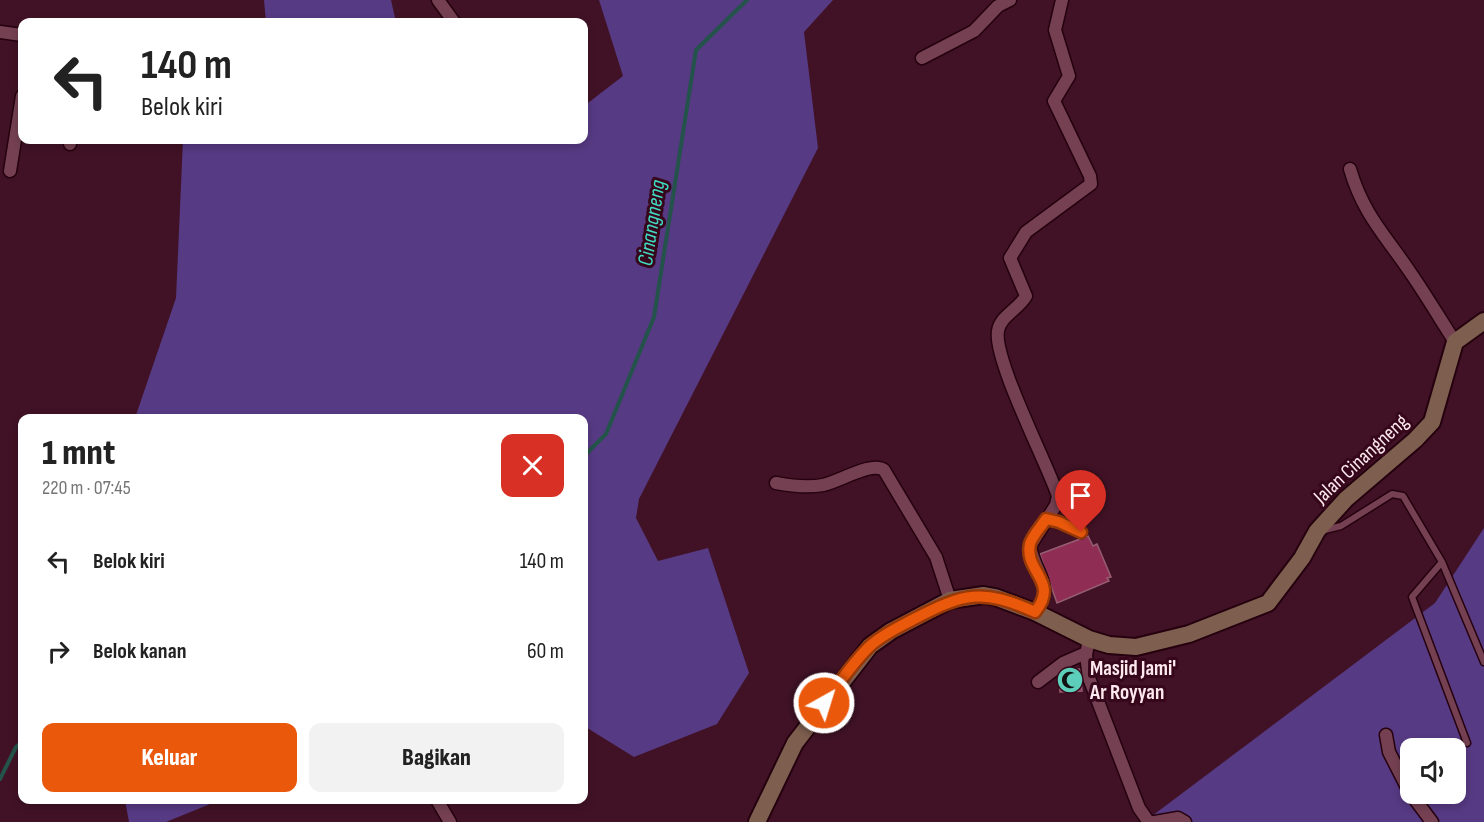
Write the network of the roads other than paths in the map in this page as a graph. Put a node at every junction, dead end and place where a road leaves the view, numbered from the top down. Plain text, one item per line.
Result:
1 (438, 0) edge
2 (1010, 0) edge
3 (1062, 0) edge
4 (451, 18) edge
5 (0, 32) edge
6 (18, 34) edge
7 (922, 58) dead end
8 (18, 129) edge
9 (1350, 169) dead end
10 (10, 171) dead end
11 (1484, 321) edge
12 (1455, 342) junction
13 (776, 483) dead end
14 (1046, 519) junction
15 (1317, 531) junction
16 (1081, 532) dead end
17 (1442, 562) junction
18 (950, 600) junction
19 (1035, 612) junction
20 (1087, 646) junction
21 (1484, 662) edge
22 (1038, 682) dead end
23 (1386, 735) dead end
24 (1467, 743) dead end
25 (1400, 773) edge
26 (439, 804) edge
27 (1418, 804) edge
28 (450, 822) edge
29 (757, 822) edge
30 (1154, 822) edge
31 (1185, 822) edge
32 (1432, 822) edge

1 - 4 street
2 - 7 street
3 - 14 street
5 - 6 street
8 - 10 street
9 - 12 street
11 - 12 street
12 - 15 street, Jalan Cinangneng
13 - 18 street
14 - 16 street
14 - 19 street
15 - 17 lane
15 - 20 street, Jalan Cinangneng
17 - 21 lane
17 - 24 lane
18 - 19 street, Jalan Cinangneng
18 - 29 street, Jalan Cinangneng
19 - 20 street, Jalan Cinangneng
20 - 22 street
20 - 30 street
23 - 25 street
26 - 28 street
27 - 32 street
30 - 31 street

